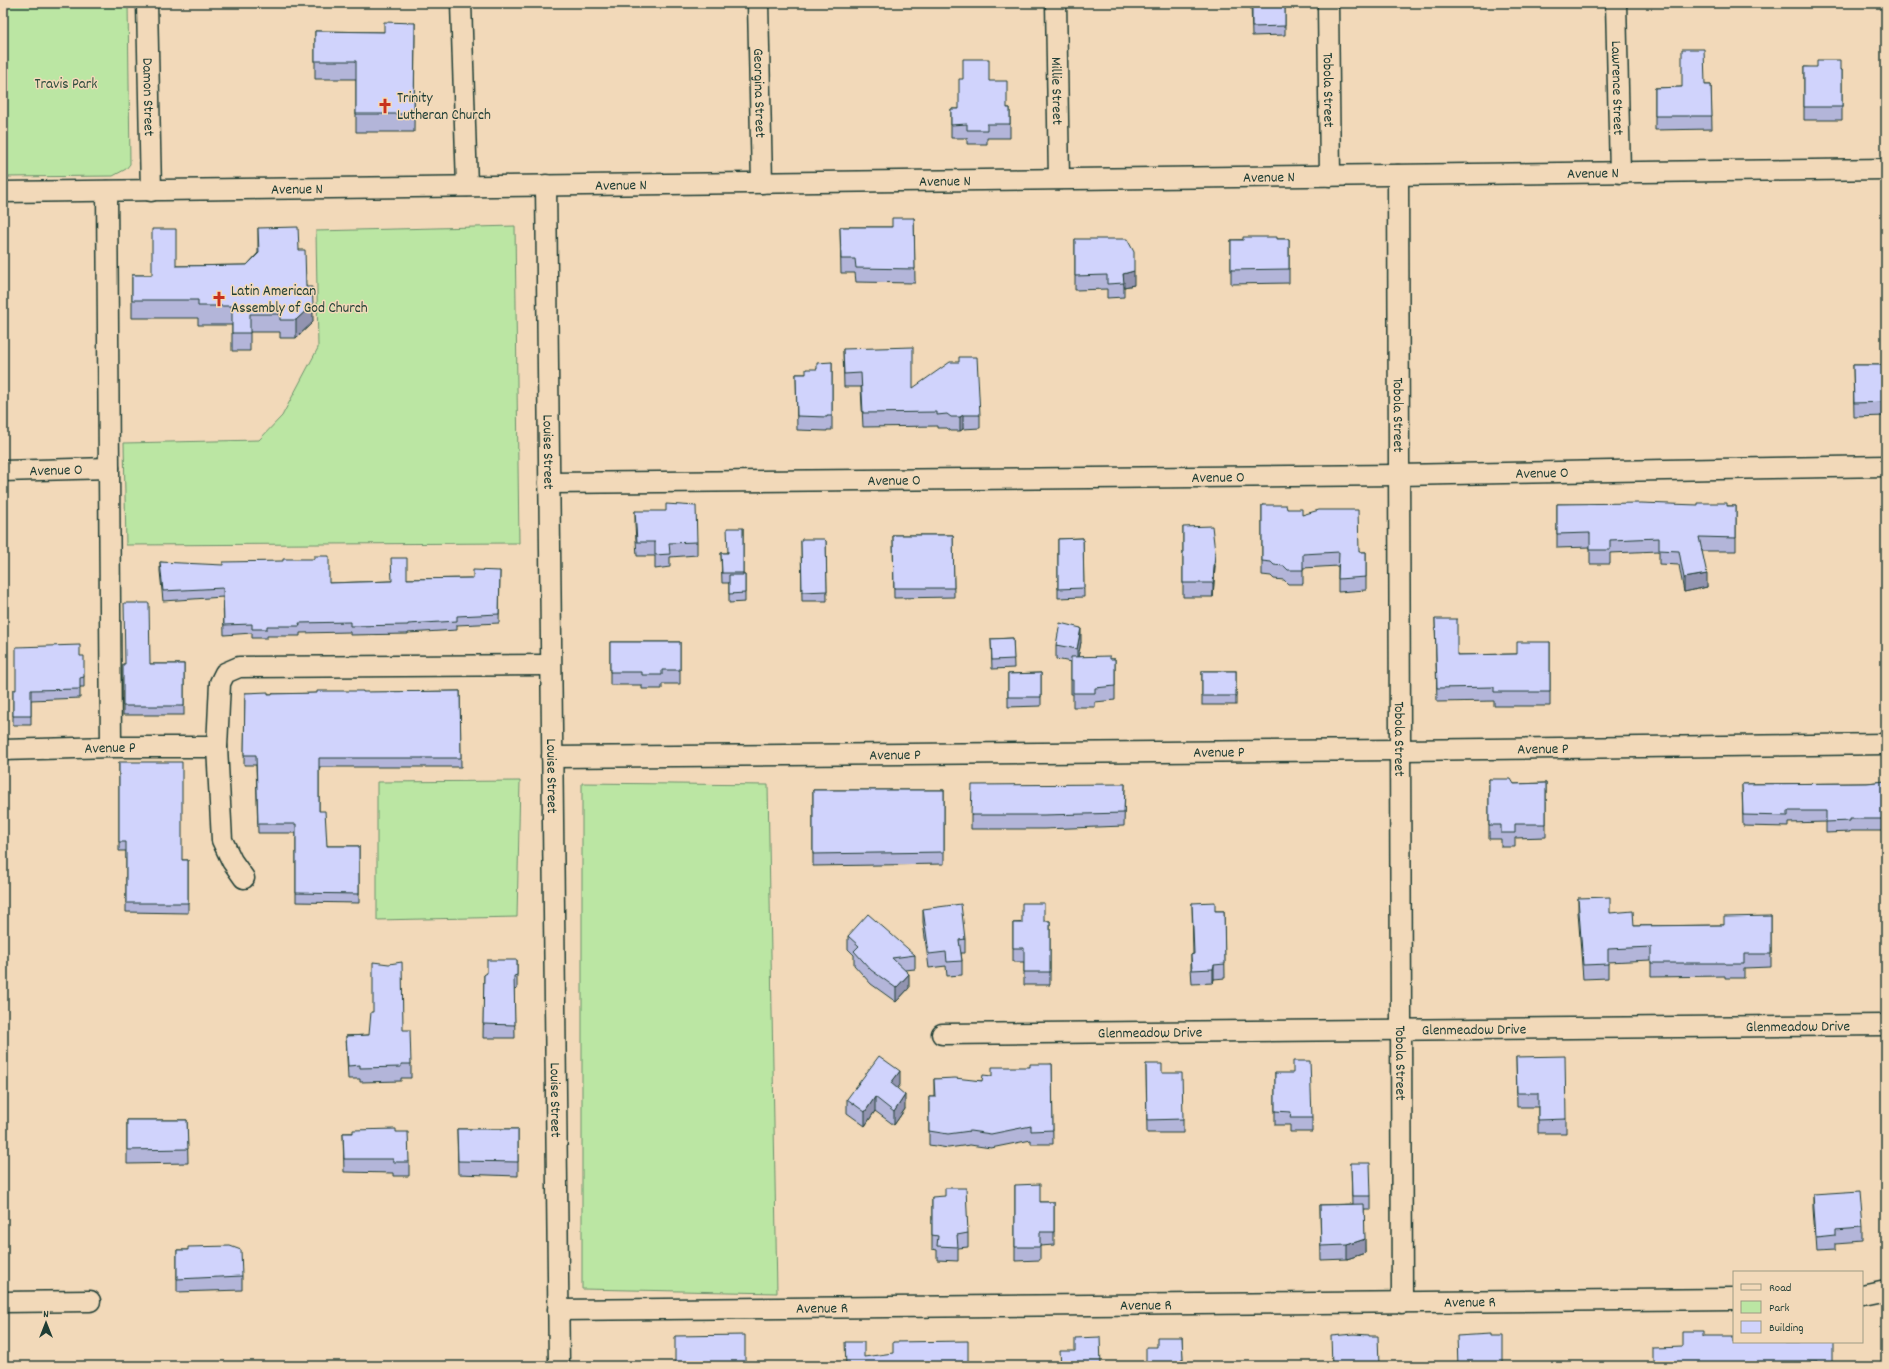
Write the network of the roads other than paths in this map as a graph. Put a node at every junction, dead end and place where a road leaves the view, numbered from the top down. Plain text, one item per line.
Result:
1 (147, 3) edge
2 (461, 3) edge
3 (758, 3) edge
4 (1056, 3) edge
5 (1328, 3) edge
6 (1616, 3) edge
7 (1886, 169) edge
8 (1620, 172) junction
9 (1398, 175) junction
10 (1330, 176) junction
11 (1059, 179) junction
12 (762, 183) junction
13 (546, 185) junction
14 (468, 186) junction
15 (107, 190) junction
16 (151, 191) junction
17 (3, 192) edge
18 (1886, 466) edge
19 (109, 468) junction
20 (3, 471) edge
21 (1399, 475) junction
22 (549, 483) junction
23 (550, 665) junction
24 (1886, 744) edge
25 (111, 747) junction
26 (217, 747) junction
27 (3, 750) edge
28 (1400, 750) junction
29 (552, 757) junction
30 (244, 878) dead end
31 (1886, 1025) edge
32 (1401, 1030) junction
33 (942, 1034) dead end
34 (1886, 1290) edge
35 (1863, 1295) edge
36 (1733, 1299) edge
37 (90, 1301) dead end
38 (3, 1302) edge
39 (1402, 1303) junction
40 (558, 1310) junction
41 (559, 1366) edge

1 - 16 street, Damon Street
2 - 14 street
3 - 12 street, Georgina Street
4 - 11 street, Millie Street
5 - 10 street, Tobola Street
6 - 8 street, Lawrence Street
7 - 8 street, Avenue N
8 - 9 street, Avenue N
9 - 10 street, Avenue N
9 - 21 street, Tobola Street
10 - 11 street, Avenue N
11 - 12 street, Avenue N
12 - 13 street, Avenue N
13 - 14 street, Avenue N
13 - 22 street, Louise Street
14 - 16 street, Avenue N
15 - 16 street, Avenue N
15 - 17 street, Avenue N
15 - 19 street
18 - 21 street, Avenue O
19 - 20 street, Avenue O
19 - 25 street
21 - 22 street, Avenue O
21 - 28 street, Tobola Street
22 - 23 street, Louise Street
23 - 26 street
23 - 29 street, Louise Street
24 - 28 street, Avenue P
25 - 26 street, Avenue P
25 - 27 street, Avenue P
26 - 30 street
28 - 29 street, Avenue P
28 - 32 street, Tobola Street
29 - 40 street, Louise Street
31 - 32 street, Glenmeadow Drive
32 - 33 street, Glenmeadow Drive
32 - 39 street, Tobola Street
34 - 35 street
36 - 39 street, Avenue R
37 - 38 street
39 - 40 street, Avenue R
40 - 41 street, Louise Street

